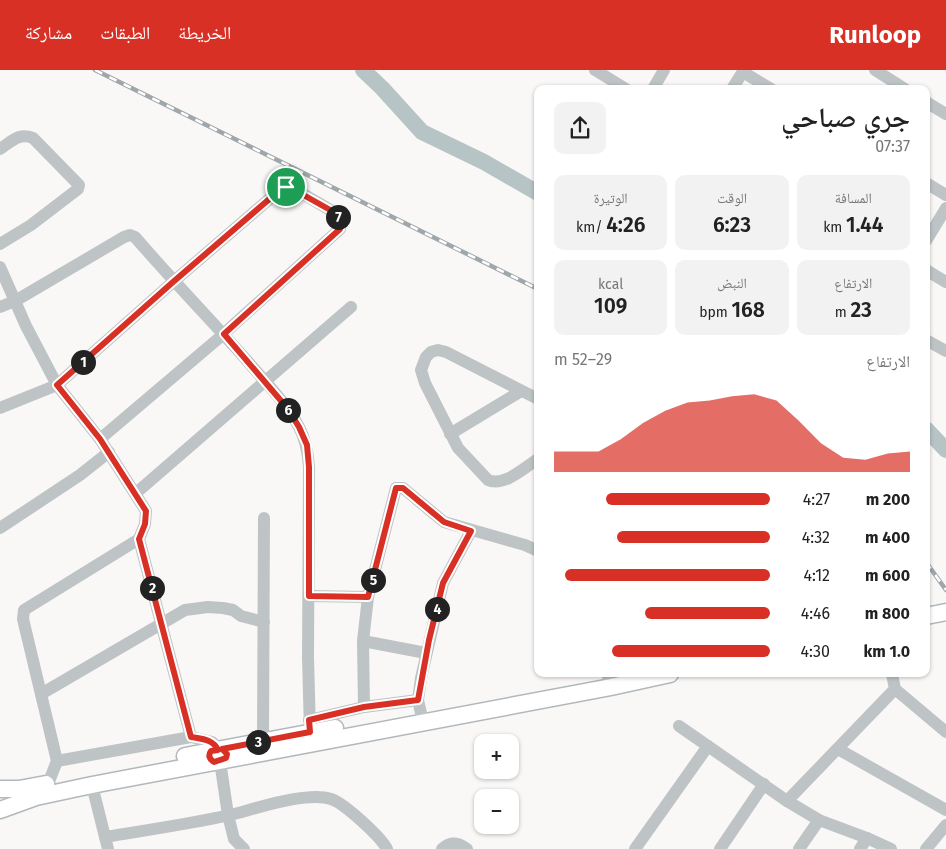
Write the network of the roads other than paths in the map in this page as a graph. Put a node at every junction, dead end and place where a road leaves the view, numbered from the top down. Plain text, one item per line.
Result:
1 (595, 70) edge
2 (664, 70) edge
3 (875, 70) edge
4 (743, 71) edge
5 (619, 85) edge
6 (655, 85) edge
7 (734, 85) edge
8 (765, 85) edge
9 (899, 85) edge
10 (930, 104) edge
11 (946, 114) edge
12 (0, 149) edge
13 (930, 186) edge
14 (946, 196) edge
15 (946, 208) edge
16 (930, 234) edge
17 (0, 244) edge
18 (0, 267) edge
19 (930, 272) edge
20 (173, 282) junction
21 (946, 282) edge
22 (15, 301) junction
23 (0, 307) edge
24 (350, 307) dead end
25 (224, 334) junction
26 (930, 342) edge
27 (946, 351) edge
28 (266, 382) junction
29 (57, 385) junction
30 (521, 390) junction
31 (534, 397) edge
32 (0, 408) edge
33 (450, 434) junction
34 (100, 439) junction
35 (109, 452) junction
36 (534, 461) edge
37 (136, 493) junction
38 (264, 518) dead end
39 (0, 528) edge
40 (471, 531) junction
41 (139, 539) junction
42 (534, 550) edge
43 (309, 596) junction
44 (368, 597) junction
45 (946, 612) edge
46 (930, 615) edge
47 (264, 622) junction
48 (946, 623) edge
49 (161, 624) junction
50 (930, 626) edge
51 (363, 641) junction
52 (426, 653) junction
53 (625, 677) edge
54 (893, 677) edge
55 (610, 678) edge
56 (895, 689) junction
57 (41, 694) junction
58 (364, 707) junction
59 (420, 707) junction
60 (309, 726) junction
61 (679, 726) dead end
62 (946, 732) edge
63 (191, 737) junction
64 (263, 741) junction
65 (708, 746) junction
66 (838, 749) junction
67 (218, 755) junction
68 (58, 762) junction
69 (48, 784) junction
70 (764, 784) junction
71 (92, 785) junction
72 (0, 789) edge
73 (787, 801) junction
74 (0, 810) edge
75 (946, 810) edge
76 (228, 815) junction
77 (819, 820) junction
78 (946, 825) edge
79 (867, 838) junction
80 (106, 843) edge
81 (244, 849) edge
82 (388, 849) edge
83 (442, 849) edge
84 (467, 849) edge
85 (635, 849) edge
86 (720, 849) edge
87 (799, 849) edge
88 (860, 849) edge
89 (891, 849) edge
90 (926, 849) edge

1 - 5 street
2 - 6 street
3 - 9 street
4 - 7 street
4 - 8 street
10 - 11 street
12 - 17 street
13 - 14 street
15 - 16 street
18 - 22 street
19 - 21 street
20 - 22 street
20 - 25 street
20 - 25 street
20 - 29 street
22 - 23 street
22 - 29 street
24 - 28 street
25 - 28 street
25 - 34 street
26 - 27 street
28 - 37 street
28 - 43 street
29 - 32 street
29 - 34 street
30 - 31 street
30 - 33 street
30 - 33 street
33 - 36 street
34 - 35 street
35 - 37 street
35 - 39 street
37 - 41 street
38 - 47 street
40 - 42 street
40 - 44 street
40 - 52 street
41 - 49 street
41 - 57 street
43 - 44 street
43 - 60 street
44 - 51 street
45 - 46 main road
47 - 49 street
47 - 64 street
48 - 50 main road
49 - 57 street
49 - 63 street
51 - 52 street
51 - 58 street
52 - 59 street
53 - 55 main road
54 - 56 street
55 - 59 main road
55 - 67 main road
56 - 62 street
56 - 66 street
57 - 68 street
58 - 59 street
58 - 60 street
59 - 60 main road
60 - 64 main road
61 - 65 street
63 - 67 street
63 - 68 street
64 - 67 main road
65 - 70 street
65 - 85 street
66 - 73 street
66 - 75 street
67 - 69 main road
67 - 71 main road
67 - 76 street
68 - 69 street
69 - 72 main road
70 - 73 street
70 - 86 street
71 - 74 main road
71 - 80 street
73 - 77 street
76 - 80 street
76 - 81 street
76 - 82 street
77 - 79 street
77 - 87 street
78 - 90 street
79 - 88 street
79 - 89 street
83 - 84 street

